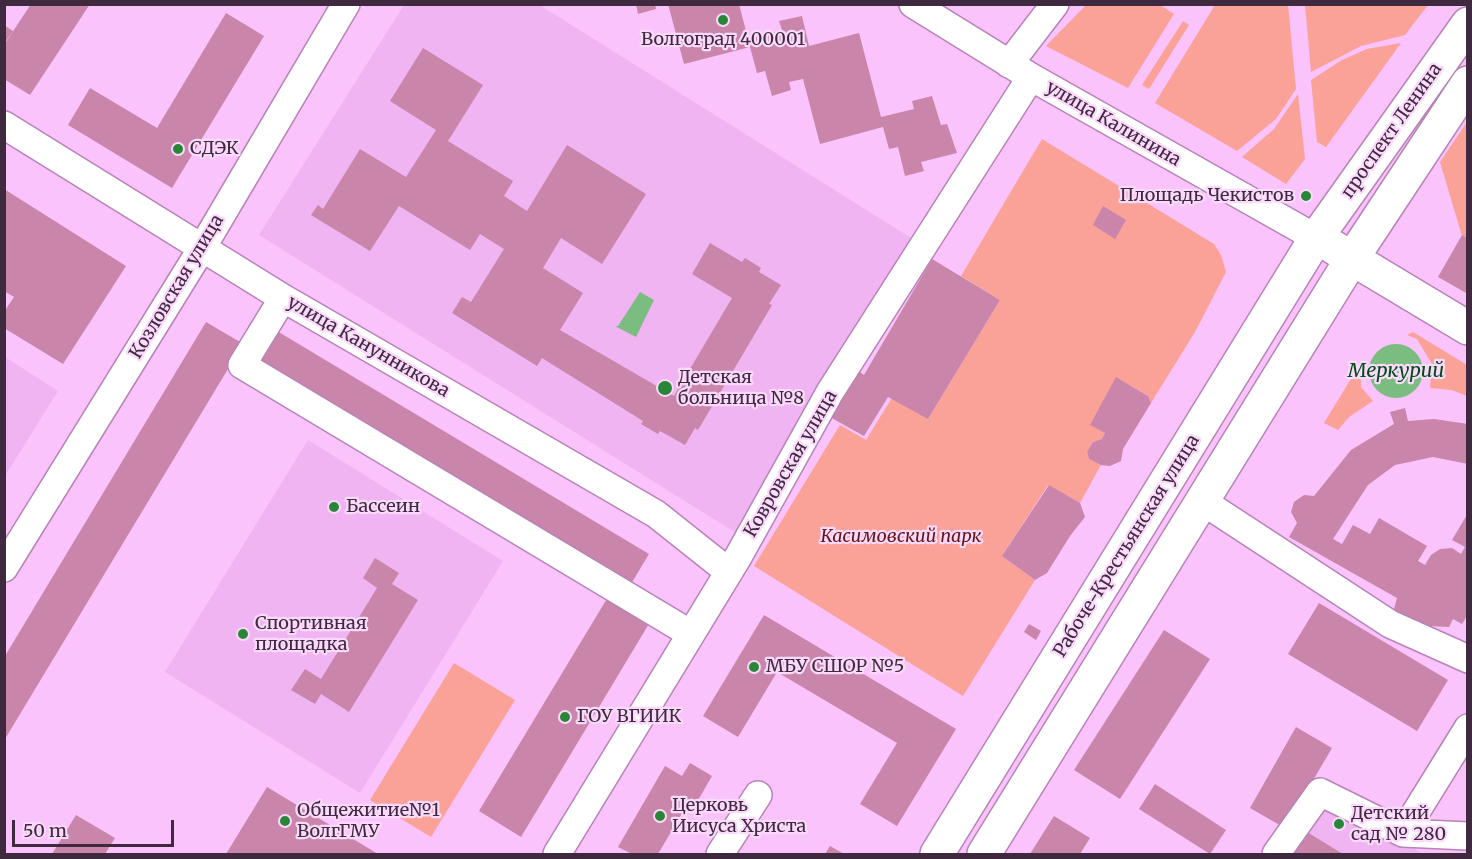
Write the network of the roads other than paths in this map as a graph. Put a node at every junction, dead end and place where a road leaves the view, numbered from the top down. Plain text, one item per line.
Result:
1 (346, 4) edge
2 (913, 4) edge
3 (1055, 4) edge
4 (1467, 24) edge
5 (1020, 71) junction
6 (1467, 83) edge
7 (4, 125) edge
8 (1316, 238) junction
9 (202, 248) junction
10 (1353, 257) junction
11 (283, 298) junction
12 (1467, 328) edge
13 (1202, 501) junction
14 (4, 568) edge
15 (729, 572) junction
16 (691, 634) junction
17 (1467, 659) edge
18 (1467, 728) edge
19 (758, 795) dead end
20 (1403, 832) junction
21 (1467, 836) edge
22 (557, 855) edge
23 (720, 855) edge
24 (937, 855) edge
25 (984, 855) edge
26 (1276, 855) edge

1 - 9 street, Козловская улица
2 - 5 street, улица Калинина
3 - 5 street, Ковровская улица
4 - 8 main road, проспект Ленина
5 - 8 street, улица Калинина
5 - 15 street, Ковровская улица
6 - 10 main road, проспект Ленина
7 - 9 street, улица Канунникова
8 - 10 main road
8 - 24 main road, Рабоче-Крестьянская улица
9 - 11 street, улица Канунникова
9 - 14 street, Козловская улица
10 - 12 main road
10 - 13 main road
11 - 15 street, улица Канунникова
11 - 16 street
13 - 17 street
13 - 25 main road
15 - 16 street, Ковровская улица
16 - 22 street, Ковровская улица
18 - 20 street
19 - 23 street
20 - 21 street
20 - 26 street

